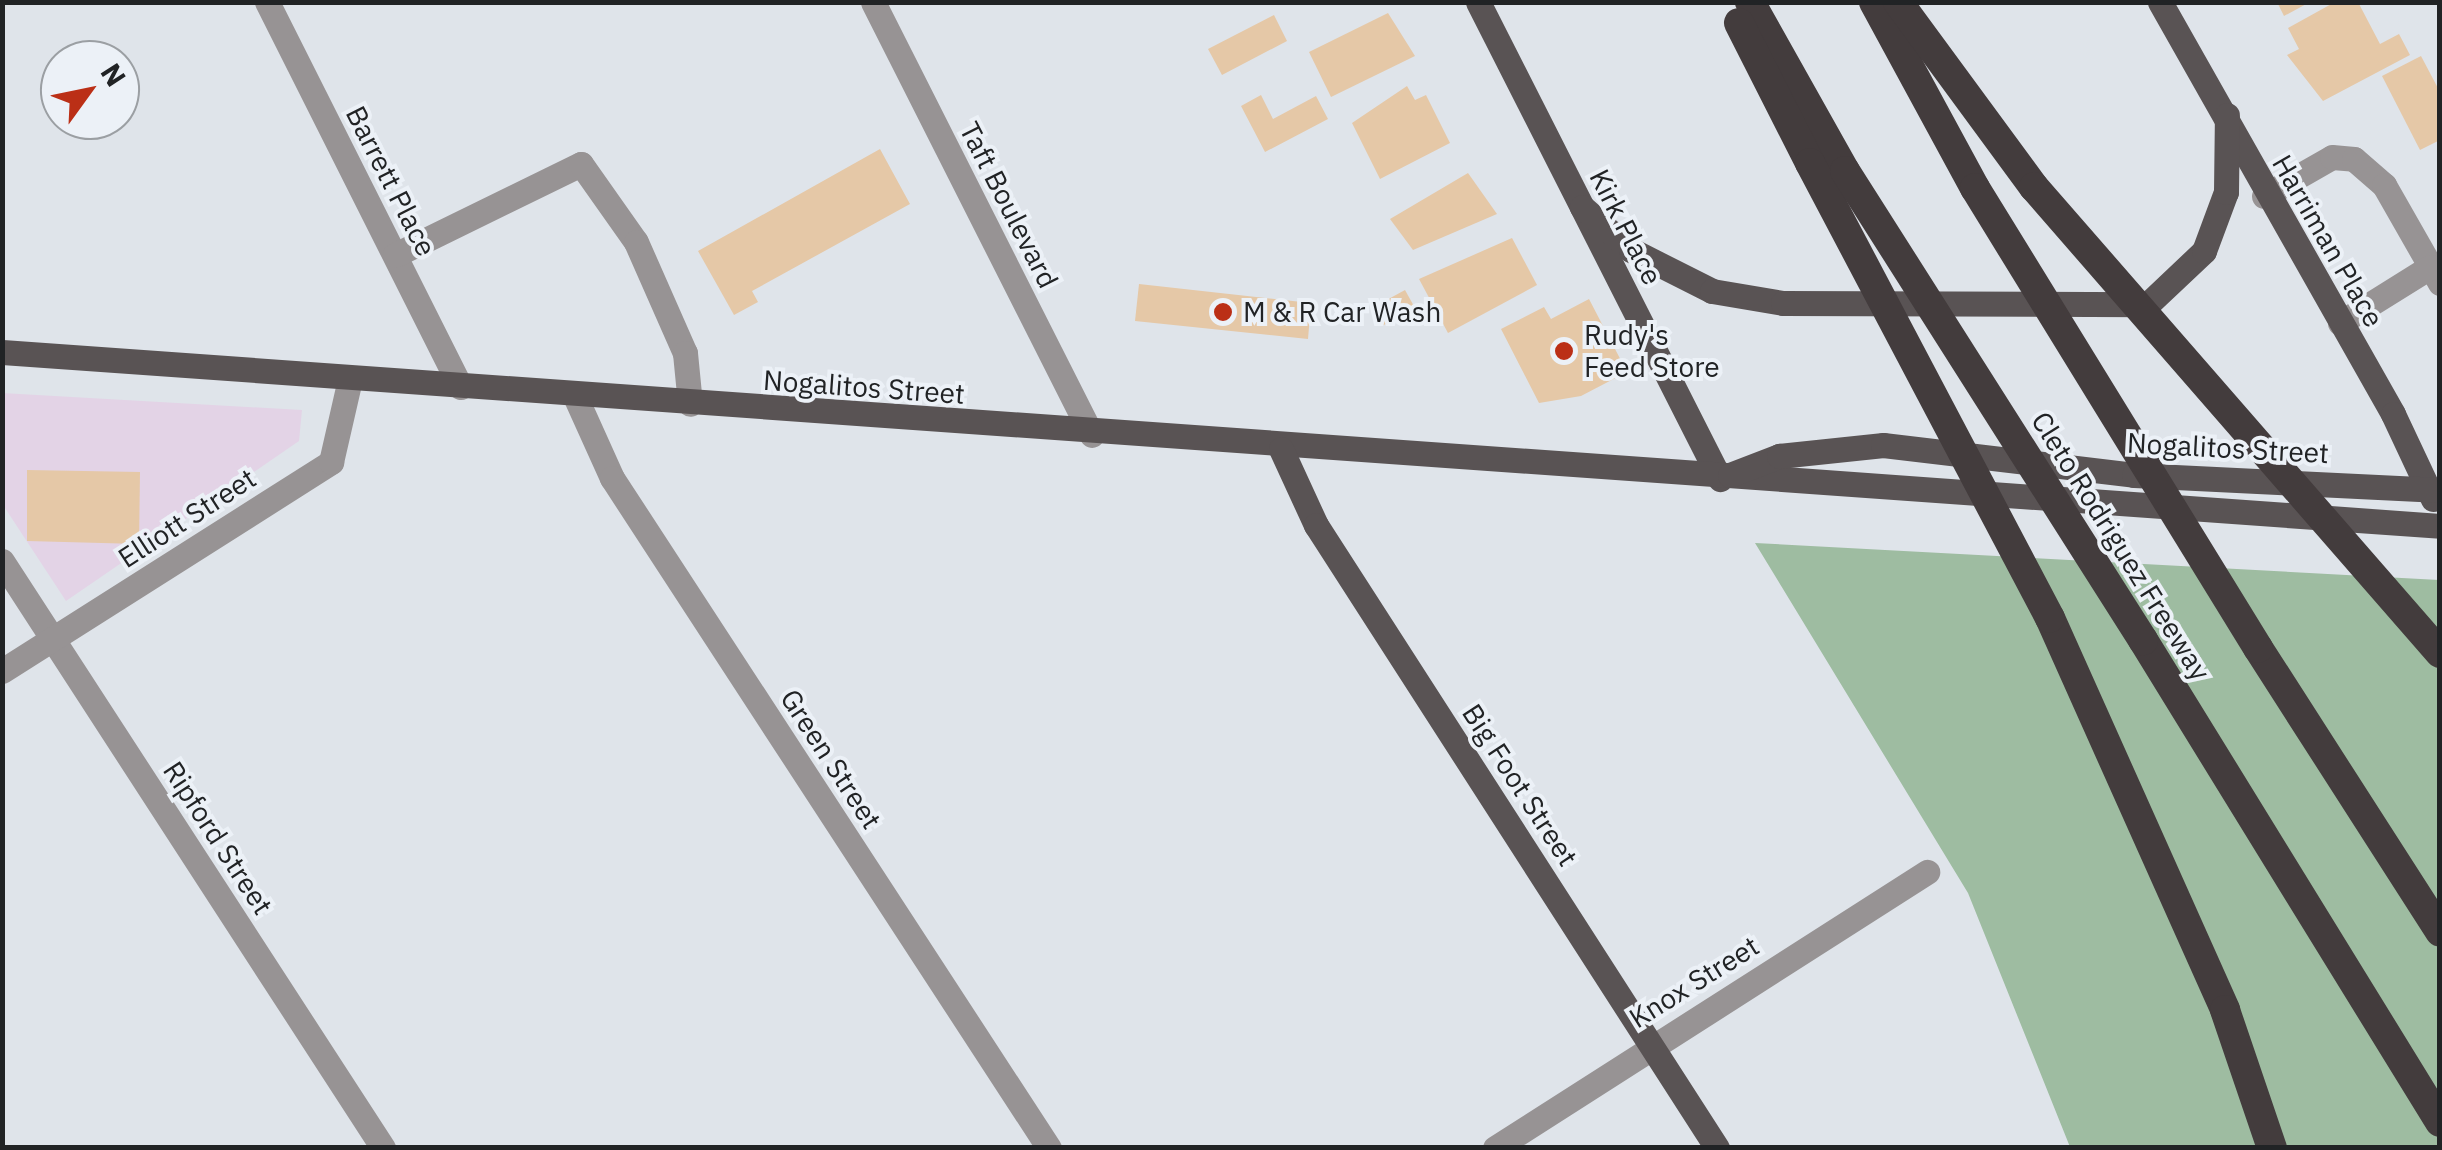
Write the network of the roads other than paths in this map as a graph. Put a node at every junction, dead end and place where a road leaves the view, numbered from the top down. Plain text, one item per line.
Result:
1 (266, 2) edge
2 (873, 2) edge
3 (1478, 2) edge
4 (1729, 2) edge
5 (1750, 2) edge
6 (1874, 2) edge
7 (1898, 2) edge
8 (2160, 2) edge
9 (2227, 115) junction
10 (2264, 196) junction
11 (1582, 207) junction
12 (394, 256) junction
13 (2435, 275) edge
14 (2340, 323) junction
15 (2, 352) edge
16 (350, 379) junction
17 (461, 387) junction
18 (575, 396) junction
19 (690, 404) junction
20 (1092, 435) junction
21 (1282, 449) junction
22 (1720, 479) junction
23 (2434, 489) edge
24 (2440, 512) edge
25 (2440, 526) edge
26 (2, 561) edge
27 (52, 640) junction
28 (2440, 653) edge
29 (2, 672) edge
30 (1928, 872) dead end
31 (2440, 932) edge
32 (1651, 1044) junction
33 (2440, 1122) edge
34 (384, 1148) edge
35 (1049, 1148) edge
36 (1495, 1148) edge
37 (1717, 1148) edge
38 (2272, 1148) edge

1 - 12 street, Barrett Place
2 - 20 street, Taft Boulevard
3 - 11 main road, Kirk Place
4 - 38 highway, bridge
5 - 33 highway, Cleto Rodriguez Freeway, bridge
6 - 31 highway, bridge
7 - 28 highway, bridge
8 - 9 main road, Harriman Place
9 - 10 main road, Harriman Place
9 - 11 main road
10 - 13 street
10 - 14 main road, Harriman Place
11 - 22 main road, Kirk Place
12 - 17 street, Barrett Place
12 - 19 street
13 - 14 street
14 - 23 main road, Harriman Place
15 - 16 main road, Nogalitos Street
16 - 17 main road, Nogalitos Street
16 - 27 street, Elliott Street
17 - 18 main road, Nogalitos Street
18 - 19 main road, Nogalitos Street
18 - 35 street, Green Street
19 - 20 main road, Nogalitos Street
20 - 21 main road, Nogalitos Street
21 - 22 main road, Nogalitos Street
21 - 32 main road, Big Foot Street
22 - 23 main road, Nogalitos Street
22 - 25 main road, Nogalitos Street
23 - 24 main road, Harriman Place
26 - 27 street, Ripford Street
27 - 29 street, Elliott Street
27 - 34 street, Ripford Street
30 - 32 street, Knox Street
32 - 36 street, Knox Street
32 - 37 main road, Big Foot Street

